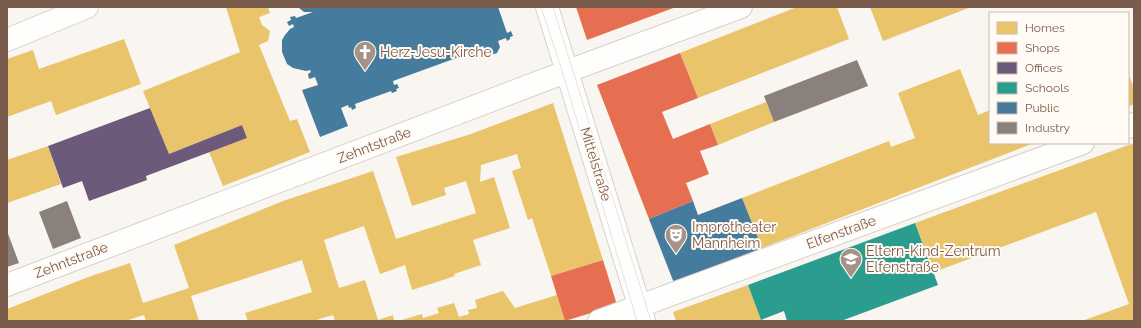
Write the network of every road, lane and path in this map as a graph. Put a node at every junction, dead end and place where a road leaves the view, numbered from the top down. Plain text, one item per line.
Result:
1 (88, 7) edge
2 (547, 7) edge
3 (741, 7) edge
4 (7, 40) edge
5 (568, 71) junction
6 (1080, 144) edge
7 (7, 285) edge
8 (642, 313) edge
9 (598, 321) edge

1 - 4 street
2 - 5 street, Mittelstraße
3 - 5 street, Zehntstraße
5 - 7 street, Zehntstraße
5 - 8 street, Mittelstraße
6 - 8 street, Elfenstraße
8 - 9 street, Elfenstraße

